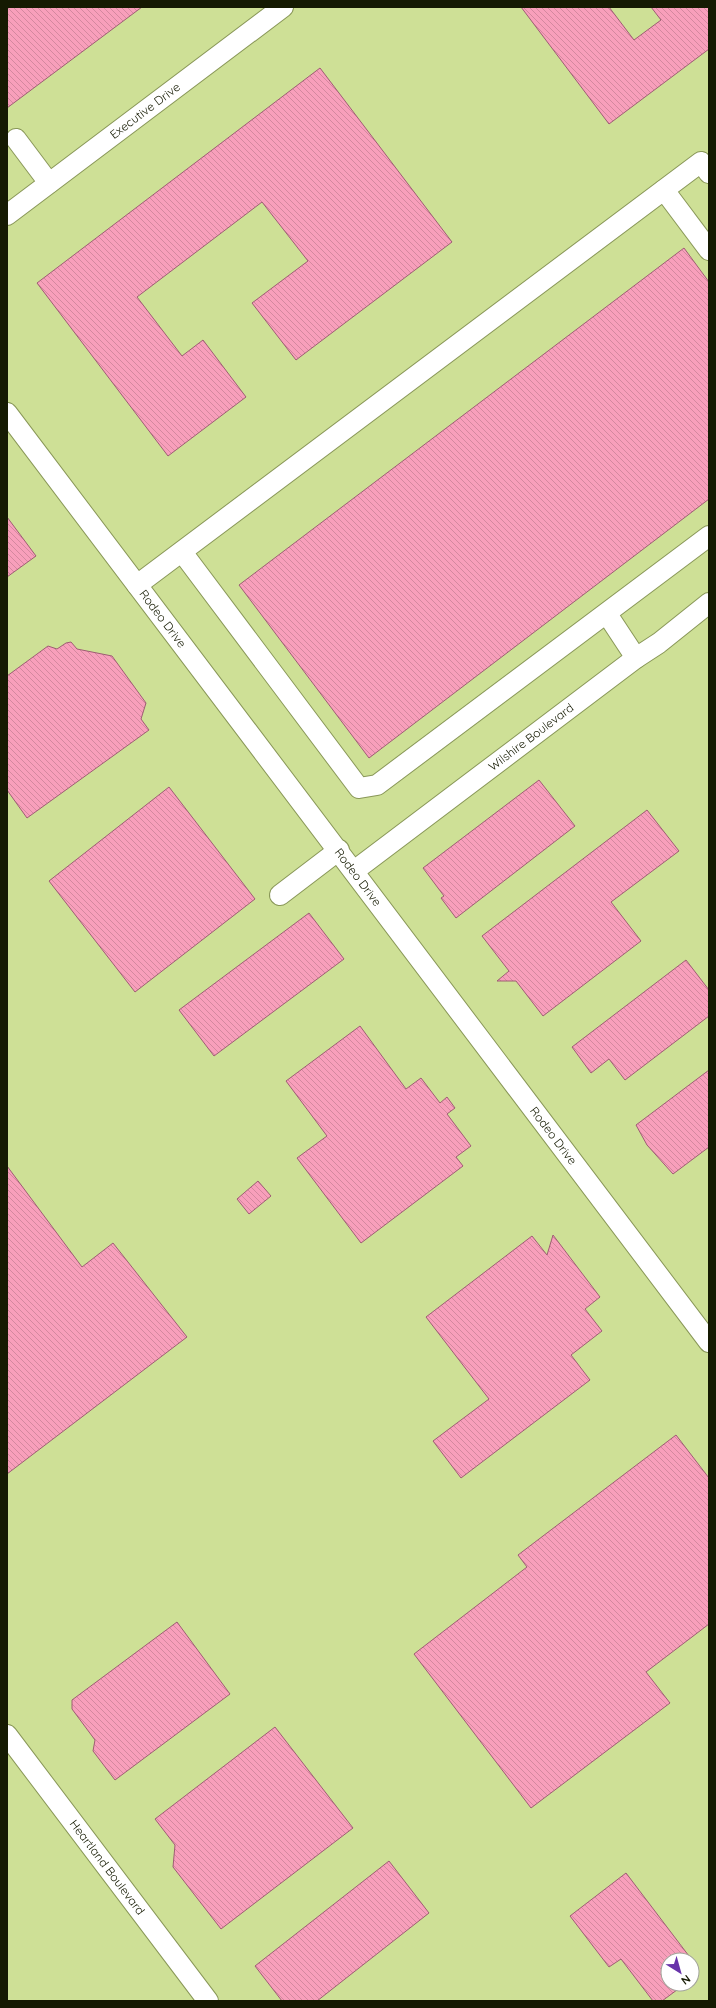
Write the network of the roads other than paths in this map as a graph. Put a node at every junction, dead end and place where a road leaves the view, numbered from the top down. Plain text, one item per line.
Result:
1 (283, 7) edge
2 (16, 139) dead end
3 (709, 173) edge
4 (49, 183) junction
5 (664, 190) junction
6 (7, 214) edge
7 (709, 250) edge
8 (7, 413) edge
9 (709, 536) edge
10 (182, 552) junction
11 (137, 585) junction
12 (709, 603) edge
13 (607, 614) junction
14 (636, 658) junction
15 (339, 850) junction
16 (354, 870) junction
17 (280, 895) dead end
18 (709, 1342) edge
19 (7, 1735) edge
20 (208, 2001) edge

1 - 4 street, Executive Drive
2 - 4 street
3 - 5 street
4 - 6 street, Executive Drive
5 - 7 street
5 - 10 street
8 - 11 street, Rodeo Drive
9 - 13 street
10 - 11 street
10 - 13 street
11 - 15 street, Rodeo Drive
12 - 14 street, Wilshire Boulevard
13 - 14 street
14 - 16 street, Wilshire Boulevard
15 - 16 street, Rodeo Drive
15 - 17 street
16 - 18 street, Rodeo Drive
19 - 20 street, Heartland Boulevard

